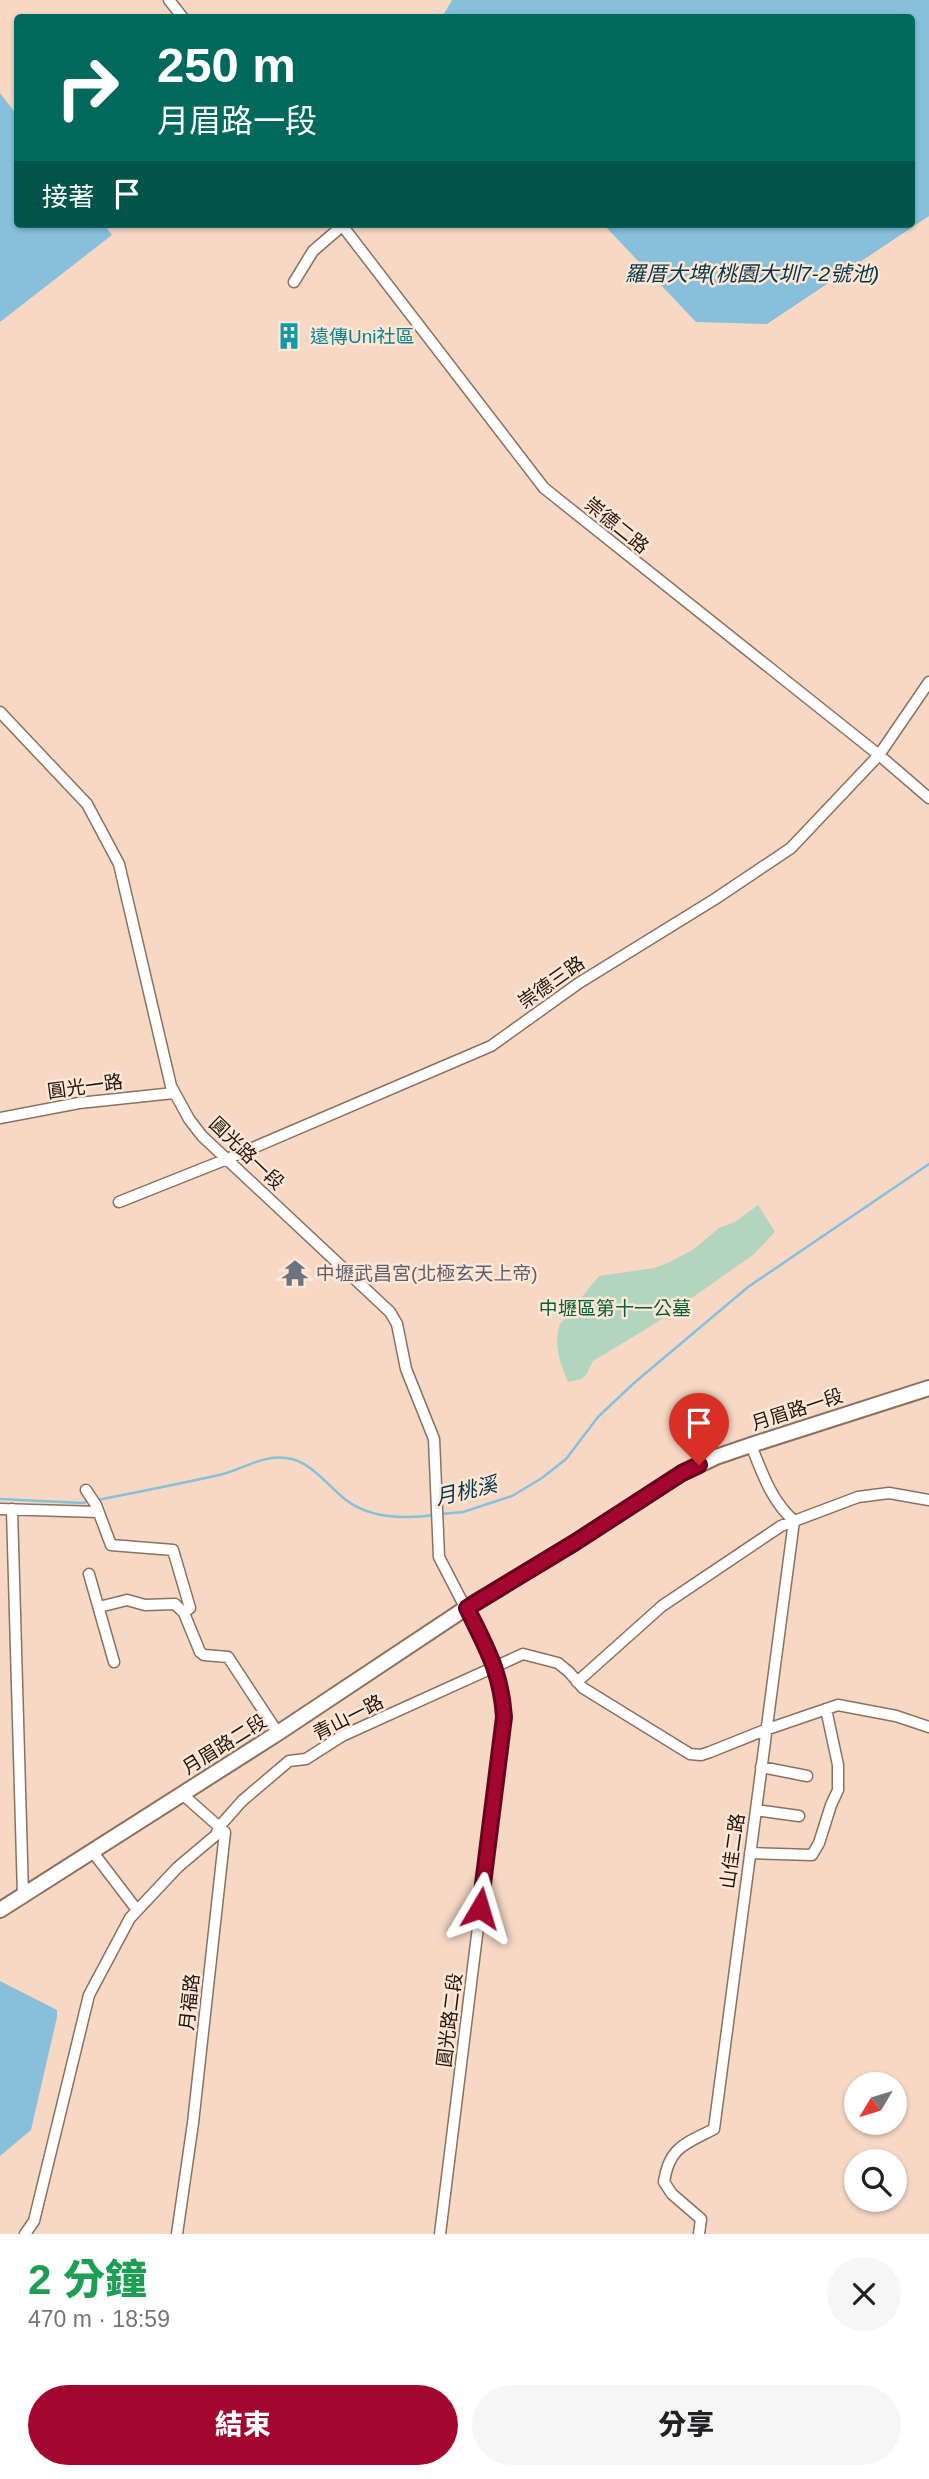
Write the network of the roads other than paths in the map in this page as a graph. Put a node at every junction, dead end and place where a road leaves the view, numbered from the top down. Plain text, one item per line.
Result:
1 (169, 0) edge
2 (180, 14) edge
3 (339, 228) edge
4 (344, 228) edge
5 (294, 282) dead end
6 (929, 682) edge
7 (0, 712) edge
8 (879, 755) junction
9 (929, 798) edge
10 (174, 1093) junction
11 (0, 1118) edge
12 (227, 1159) junction
13 (119, 1202) dead end
14 (929, 1388) edge
15 (751, 1445) junction
16 (86, 1490) dead end
17 (929, 1500) edge
18 (97, 1508) junction
19 (0, 1509) edge
20 (12, 1509) junction
21 (794, 1521) junction
22 (89, 1574) dead end
23 (99, 1607) junction
24 (467, 1608) junction
25 (184, 1614) junction
26 (114, 1662) dead end
27 (495, 1665) junction
28 (578, 1682) junction
29 (826, 1709) junction
30 (929, 1727) edge
31 (765, 1730) junction
32 (278, 1733) junction
33 (761, 1767) junction
34 (807, 1776) dead end
35 (181, 1793) junction
36 (756, 1810) junction
37 (799, 1816) dead end
38 (219, 1827) junction
39 (92, 1851) junction
40 (750, 1853) junction
41 (23, 1895) junction
42 (0, 1910) edge
43 (137, 1910) junction
44 (25, 2234) edge
45 (177, 2234) edge
46 (440, 2234) edge
47 (699, 2234) edge

1 - 2 street
3 - 5 street
4 - 8 street, 崇德二路
6 - 8 street, 崇德三路
7 - 10 street, 圓光路一段
8 - 9 street, 崇德二路
8 - 12 street, 崇德三路
10 - 11 street, 圓光一路
10 - 12 street, 圓光路一段
12 - 13 street, 崇德三路
12 - 24 street, 圓光路一段
14 - 15 street, 月眉路一段
15 - 21 street
15 - 24 street, 月眉路一段
16 - 18 street
17 - 21 street
18 - 20 street
18 - 25 street
19 - 20 street
20 - 41 street
21 - 28 street
21 - 31 street, 山佳二路
22 - 23 street
23 - 25 street
23 - 26 street
24 - 27 street, 圓光路二段
24 - 32 street, 月眉路二段
25 - 32 street
27 - 28 street, 青山一路
27 - 38 street, 青山一路
27 - 46 street, 圓光路二段
28 - 31 street, 青山一路
29 - 30 street, 青山一路
29 - 31 street, 青山一路
29 - 40 street
31 - 33 street, 山佳二路
32 - 35 street, 月眉路二段
33 - 34 street
33 - 36 street, 山佳二路
35 - 38 street
35 - 39 street, 月眉路二段
36 - 37 street
36 - 40 street, 山佳二路
38 - 43 street, 青山一路
38 - 45 street, 月福路
39 - 41 street, 月眉路二段
39 - 43 street
40 - 47 street, 山佳二路
41 - 42 street, 月眉路二段
43 - 44 street, 青山一路

